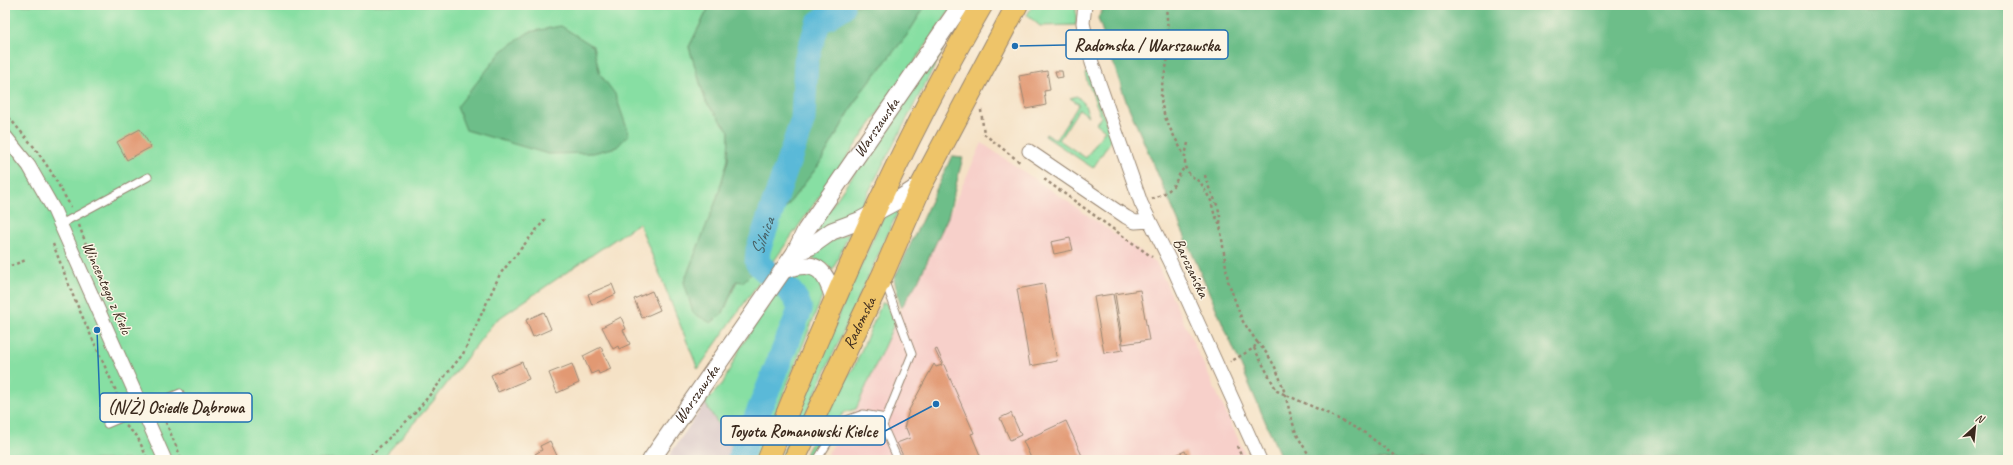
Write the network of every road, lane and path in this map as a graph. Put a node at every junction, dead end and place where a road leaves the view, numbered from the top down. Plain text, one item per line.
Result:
1 (961, 5) edge
2 (982, 5) edge
3 (1017, 5) edge
4 (1084, 5) edge
5 (1166, 5) edge
6 (981, 111) dead end
7 (984, 134) dead end
8 (5, 136) edge
9 (1188, 143) dead end
10 (1029, 151) dead end
11 (1185, 156) junction
12 (1185, 167) junction
13 (1205, 175) dead end
14 (148, 177) dead end
15 (922, 184) junction
16 (1151, 200) dead end
17 (874, 213) junction
18 (547, 217) dead end
19 (1150, 222) junction
20 (60, 224) junction
21 (1220, 225) junction
22 (1115, 229) dead end
23 (52, 242) dead end
24 (795, 253) junction
25 (26, 260) dead end
26 (1156, 262) dead end
27 (5, 268) edge
28 (783, 270) junction
29 (883, 274) junction
30 (834, 299) junction
31 (1257, 342) junction
32 (1254, 348) junction
33 (1218, 366) junction
34 (180, 393) dead end
35 (1286, 394) junction
36 (142, 409) junction
37 (119, 413) dead end
38 (886, 418) junction
39 (108, 424) dead end
40 (125, 425) dead end
41 (148, 460) edge
42 (165, 460) edge
43 (366, 460) edge
44 (650, 460) edge
45 (768, 460) edge
46 (794, 460) edge
47 (817, 460) edge
48 (898, 460) edge
49 (1260, 460) edge
50 (1312, 460) edge
51 (1400, 460) edge

1 - 24 street, Warszawska
2 - 17 main road, Warszawska
3 - 15 main road, Warszawska
4 - 19 street, Barczańska
5 - 11 path
6 - 7 path
8 - 20 street, Wincentego z Kielc
9 - 11 path
10 - 19 street
11 - 12 path
12 - 16 path
12 - 21 path
13 - 21 path
14 - 20 lane
15 - 17 street, Warszawska
15 - 29 main road, Radomska
17 - 24 street, Warszawska
17 - 30 main road, Warszawska
18 - 43 path
19 - 33 street, Barczańska
20 - 36 street, Wincentego z Kielc
21 - 31 path
22 - 26 path
23 - 37 path
24 - 28 street, Warszawska
25 - 27 path
28 - 30 street
28 - 44 street, Warszawska
29 - 38 lane
29 - 46 main road, Radomska
30 - 45 main road, Radomska
31 - 32 path
31 - 35 path
32 - 33 path
32 - 35 path
33 - 49 street, Barczańska
34 - 36 lane
35 - 50 path
35 - 51 path
36 - 39 lane
36 - 42 street, Wincentego z Kielc
38 - 47 lane
38 - 48 lane
40 - 41 path

